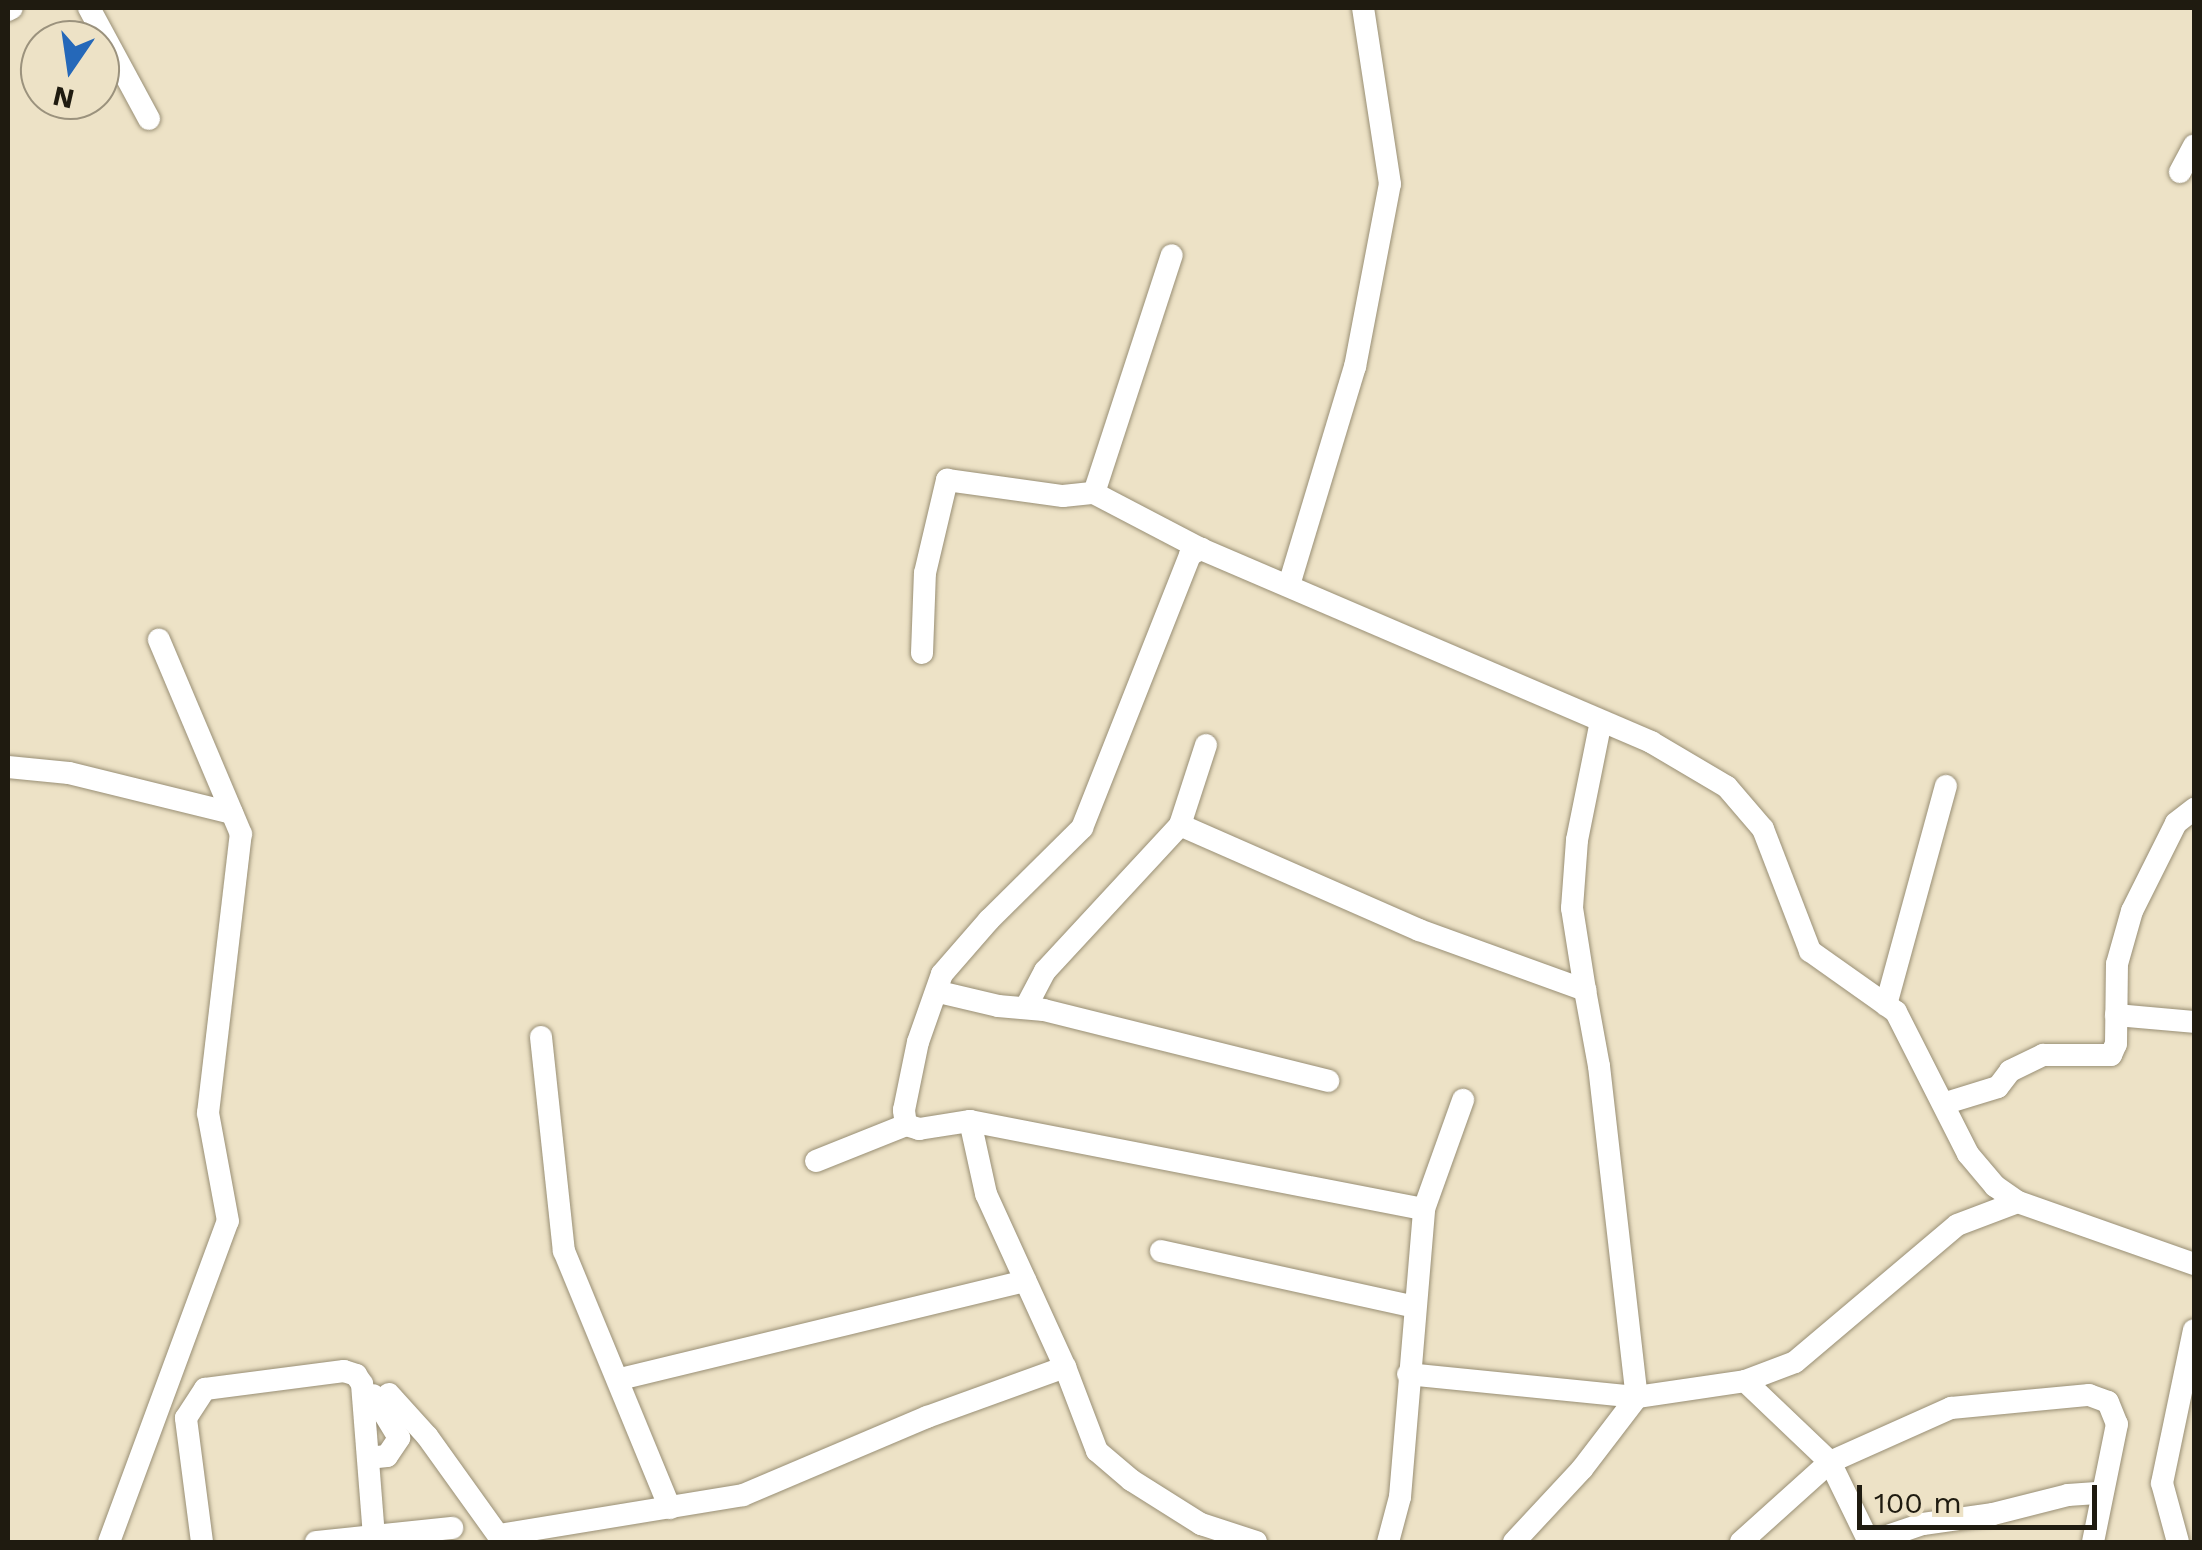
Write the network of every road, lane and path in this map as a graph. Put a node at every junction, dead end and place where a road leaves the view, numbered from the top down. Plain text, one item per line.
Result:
1 (89, 8) edge
2 (1363, 8) edge
3 (148, 119) dead end
4 (2194, 146) edge
5 (2180, 172) dead end
6 (1172, 255) dead end
7 (1094, 493) junction
8 (1201, 548) junction
9 (1289, 585) junction
10 (159, 640) dead end
11 (922, 653) dead end
12 (1601, 721) junction
13 (1206, 745) dead end
14 (8, 766) edge
15 (1946, 786) dead end
16 (2194, 808) edge
17 (232, 813) junction
18 (1180, 825) junction
19 (1585, 990) junction
20 (939, 992) junction
21 (1886, 1005) junction
22 (1026, 1007) junction
23 (2116, 1015) junction
24 (2194, 1022) edge
25 (541, 1037) dead end
26 (1328, 1081) dead end
27 (1463, 1100) dead end
28 (1946, 1102) junction
29 (970, 1122) junction
30 (906, 1124) junction
31 (816, 1161) dead end
32 (2018, 1202) junction
33 (1424, 1208) junction
34 (1160, 1251) dead end
35 (2194, 1264) edge
36 (1025, 1281) junction
37 (1415, 1307) junction
38 (2194, 1330) edge
39 (1065, 1367) junction
40 (1408, 1374) junction
41 (620, 1379) junction
42 (1745, 1381) junction
43 (1637, 1397) junction
44 (176, 1412) dead end
45 (368, 1458) junction
46 (1830, 1462) junction
47 (2100, 1493) junction
48 (670, 1508) junction
49 (452, 1528) dead end
50 (1198, 1533) edge
51 (374, 1536) junction
52 (501, 1539) edge
53 (108, 1542) edge
54 (122, 1542) edge
55 (202, 1542) edge
56 (316, 1542) edge
57 (1256, 1542) edge
58 (1388, 1542) edge
59 (1514, 1542) edge
60 (1741, 1542) edge
61 (1869, 1542) edge
62 (2093, 1542) edge
63 (2178, 1542) edge

1 - 3 street
2 - 9 street
4 - 5 street
6 - 7 street
7 - 8 street
7 - 11 street
8 - 9 street
8 - 20 street
9 - 12 street
10 - 17 street
12 - 19 street
12 - 21 street
13 - 18 street
14 - 17 street
15 - 21 street
16 - 23 street
17 - 53 street
18 - 19 street
18 - 22 street
19 - 43 street
20 - 22 street
20 - 30 street
21 - 28 street
22 - 26 street
23 - 24 street
23 - 28 street
25 - 41 street
27 - 33 street
28 - 32 street
29 - 30 street
29 - 33 street
29 - 36 street
30 - 31 street
32 - 35 street
32 - 42 street
33 - 37 street
34 - 37 street
36 - 39 street
36 - 41 street
37 - 40 street
38 - 63 street
39 - 48 street
39 - 50 street
40 - 43 street
40 - 58 street
41 - 48 street
42 - 43 street
42 - 46 street
43 - 59 street
44 - 54 street
45 - 51 street
45 - 52 street
45 - 55 street
46 - 47 street
46 - 60 street
46 - 61 street
47 - 61 street
47 - 62 street
48 - 52 street
49 - 51 street
50 - 57 street
51 - 56 street

